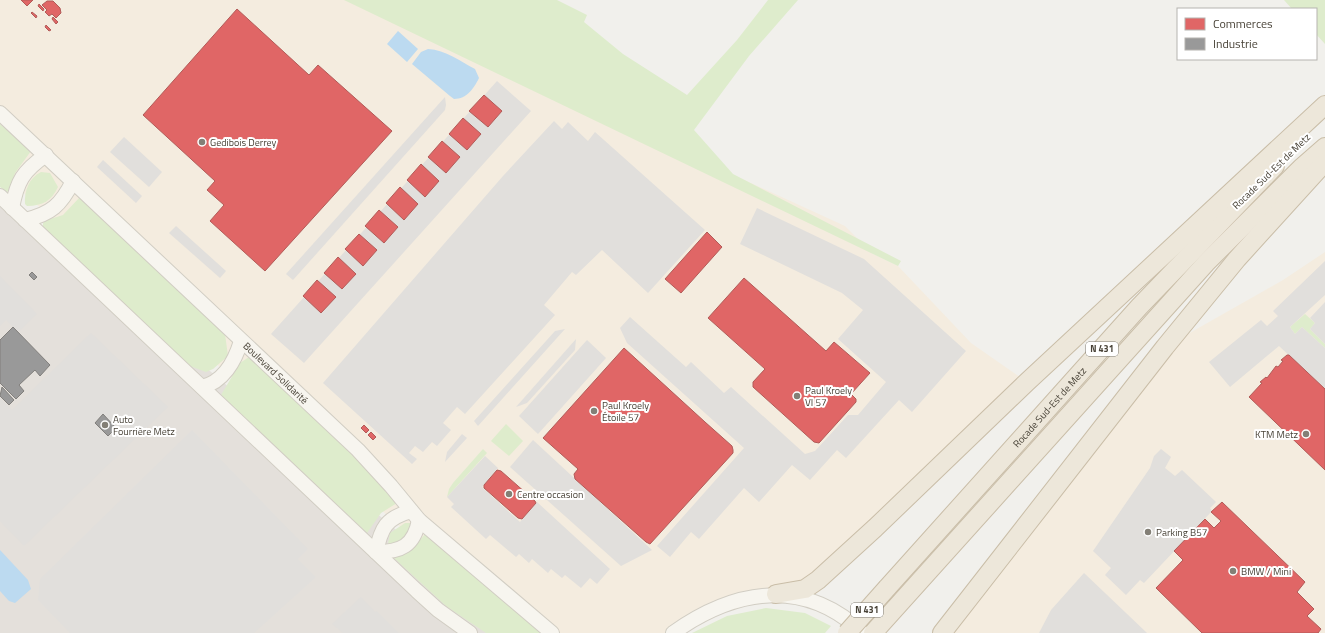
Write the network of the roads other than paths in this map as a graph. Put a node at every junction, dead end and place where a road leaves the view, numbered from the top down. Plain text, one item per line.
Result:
1 (1325, 105) edge
2 (0, 113) edge
3 (1325, 118) edge
4 (1325, 147) edge
5 (46, 155) junction
6 (1325, 162) edge
7 (73, 181) junction
8 (0, 196) edge
9 (12, 208) junction
10 (24, 220) junction
11 (241, 341) junction
12 (202, 388) junction
13 (415, 515) junction
14 (376, 552) junction
15 (776, 594) junction
16 (470, 633) edge
17 (552, 633) edge
18 (674, 633) edge
19 (847, 633) edge
20 (863, 633) edge
21 (873, 633) edge
22 (942, 633) edge

1 - 15 highway
2 - 5 main road, Boulevard Solidarité
3 - 19 highway, Rocade Sud-Est de Metz / N 431, bridge
4 - 21 highway, Rocade Sud-Est de Metz / N 431
5 - 7 main road, Boulevard Solidarité
5 - 9 main road
6 - 22 highway
7 - 10 main road
7 - 11 main road, Boulevard Solidarité
8 - 9 main road
9 - 10 main road
10 - 12 main road
11 - 12 main road
11 - 13 main road, Boulevard Solidarité
12 - 14 main road
13 - 14 main road
13 - 14 main road
13 - 17 main road, Boulevard Solidarité
14 - 16 main road
15 - 18 main road
15 - 20 main road

